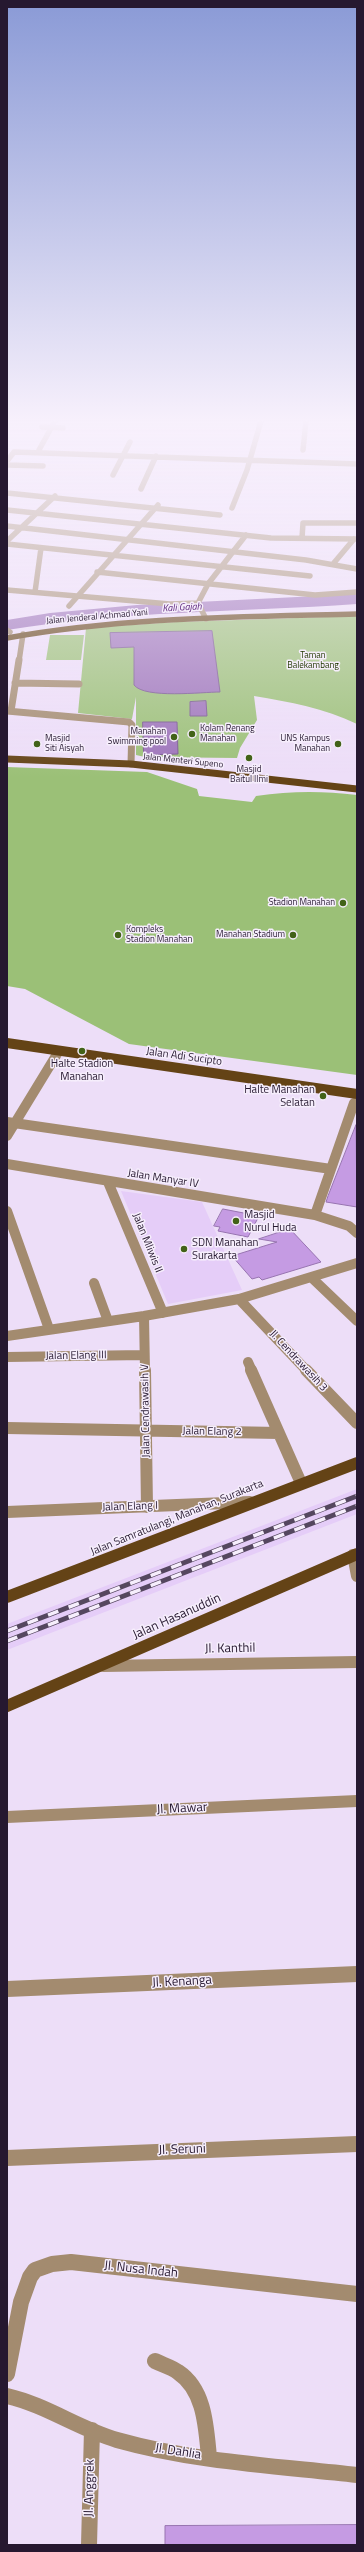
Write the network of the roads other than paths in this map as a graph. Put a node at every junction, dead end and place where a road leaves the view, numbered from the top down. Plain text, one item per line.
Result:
1 (126, 540) joint
2 (242, 540) edge
3 (355, 540) edge
4 (7, 542) edge
5 (41, 548) junction
6 (232, 551) junction
7 (112, 555) junction
8 (333, 564) junction
9 (221, 567) junction
10 (357, 569) edge
11 (97, 572) junction
12 (310, 576) dead end
13 (208, 584) junction
14 (7, 590) edge
15 (35, 592) junction
16 (357, 592) edge
17 (78, 595) junction
18 (199, 604) junction
19 (69, 606) dead end
20 (357, 610) edge
21 (357, 614) edge
22 (204, 615) junction
23 (8, 633) edge
24 (23, 634) junction
25 (15, 683) junction
26 (79, 684) dead end
27 (9, 711) edge
28 (7, 759) edge
29 (131, 764) junction
30 (357, 789) edge
31 (7, 1043) edge
32 (7, 1047) edge
33 (57, 1054) junction
34 (356, 1098) edge
35 (11, 1123) edge
36 (7, 1136) edge
37 (7, 1164) edge
38 (331, 1169) junction
39 (108, 1182) junction
40 (7, 1211) edge
41 (315, 1215) junction
42 (353, 1225) edge
43 (357, 1233) edge
44 (357, 1263) edge
45 (312, 1278) junction
46 (94, 1283) dead end
47 (239, 1299) junction
48 (162, 1313) junction
49 (144, 1316) junction
50 (108, 1321) junction
51 (357, 1321) edge
52 (49, 1329) junction
53 (7, 1336) edge
54 (144, 1355) junction
55 (7, 1357) edge
56 (248, 1362) dead end
57 (357, 1424) edge
58 (7, 1428) edge
59 (146, 1431) junction
60 (279, 1433) junction
61 (357, 1463) edge
62 (301, 1483) junction
63 (254, 1502) junction
64 (147, 1507) junction
65 (7, 1512) edge
66 (355, 1554) edge
67 (357, 1576) edge
68 (7, 1597) edge
69 (357, 1662) edge
70 (103, 1666) junction
71 (7, 1706) edge
72 (357, 1801) edge
73 (7, 1817) edge
74 (357, 1974) edge
75 (7, 1989) edge
76 (357, 2144) edge
77 (7, 2158) edge
78 (357, 2294) edge
79 (155, 2361) dead end
80 (7, 2374) edge
81 (7, 2396) edge
82 (92, 2430) junction
83 (209, 2457) junction
84 (357, 2475) edge
85 (89, 2545) edge

1 - 6 street
1 - 7 street
2 - 6 street
3 - 8 street
4 - 5 street
5 - 7 street
5 - 15 street
6 - 8 street
6 - 9 street
7 - 9 street
7 - 11 street
8 - 10 street
9 - 12 street
9 - 13 street
11 - 13 street
11 - 17 street
13 - 16 street
13 - 18 street
14 - 15 street
15 - 17 street
17 - 18 street
17 - 19 street
18 - 22 street
20 - 22 main road, Jalan Jenderal Achmad Yani
21 - 22 main road, Jalan Jenderal Achmad Yani
22 - 23 main road, Jalan Jenderal Achmad Yani
22 - 24 main road, Jalan Jenderal Achmad Yani
23 - 24 main road, Jalan Jenderal Achmad Yani
24 - 25 street
25 - 26 street
25 - 27 street
27 - 29 street
28 - 29 main road, Jalan Menteri Supeno
29 - 30 main road, Jalan Menteri Supeno
31 - 34 main road, Jalan Adi Sucipto
32 - 33 main road, Jalan Adi Sucipto
33 - 34 main road, Jalan Adi Sucipto
33 - 35 street
34 - 38 street
35 - 36 street
35 - 38 street
37 - 39 street, Jalan Manyar IV
38 - 41 street
39 - 41 street, Jalan Manyar IV
39 - 48 street, Jalan Mliwis II
40 - 52 street
41 - 42 street, Jalan Manyar IV
42 - 43 street
44 - 45 street
45 - 47 street
45 - 51 street
46 - 50 street
47 - 48 street
47 - 57 street, Jl. Cendrawasih 3
48 - 49 street
49 - 50 street
49 - 54 street, Jalan Cendrawasih V
50 - 52 street
52 - 53 street
54 - 55 street, Jalan Elang III
54 - 59 street, Jalan Cendrawasih V
56 - 60 street
58 - 59 street, Jalan Elang 2
59 - 60 street, Jalan Elang 2
59 - 64 street, Jalan Cendrawasih V
60 - 62 street
61 - 62 main road, Jalan Samratulangi, Manahan, Surakarta
62 - 63 main road, Jalan Samratulangi, Manahan, Surakarta
63 - 64 street, Jalan Elang I
63 - 68 main road, Jalan Samratulangi, Manahan, Surakarta
64 - 65 street, Jalan Elang I
66 - 67 street
66 - 70 main road, Jalan Hasanuddin
69 - 70 street, Jl. Kanthil
70 - 71 main road, Jalan Hasanuddin
72 - 73 street, Jl. Mawar
74 - 75 street, Jl. Kenanga
76 - 77 street, Jl. Seruni
78 - 80 street, Jl. Nusa Indah
79 - 83 street
81 - 82 street, Jl. Dahlia
82 - 83 street, Jl. Dahlia
82 - 85 street, Jl. Anggrek
83 - 84 street, Jl. Dahlia

